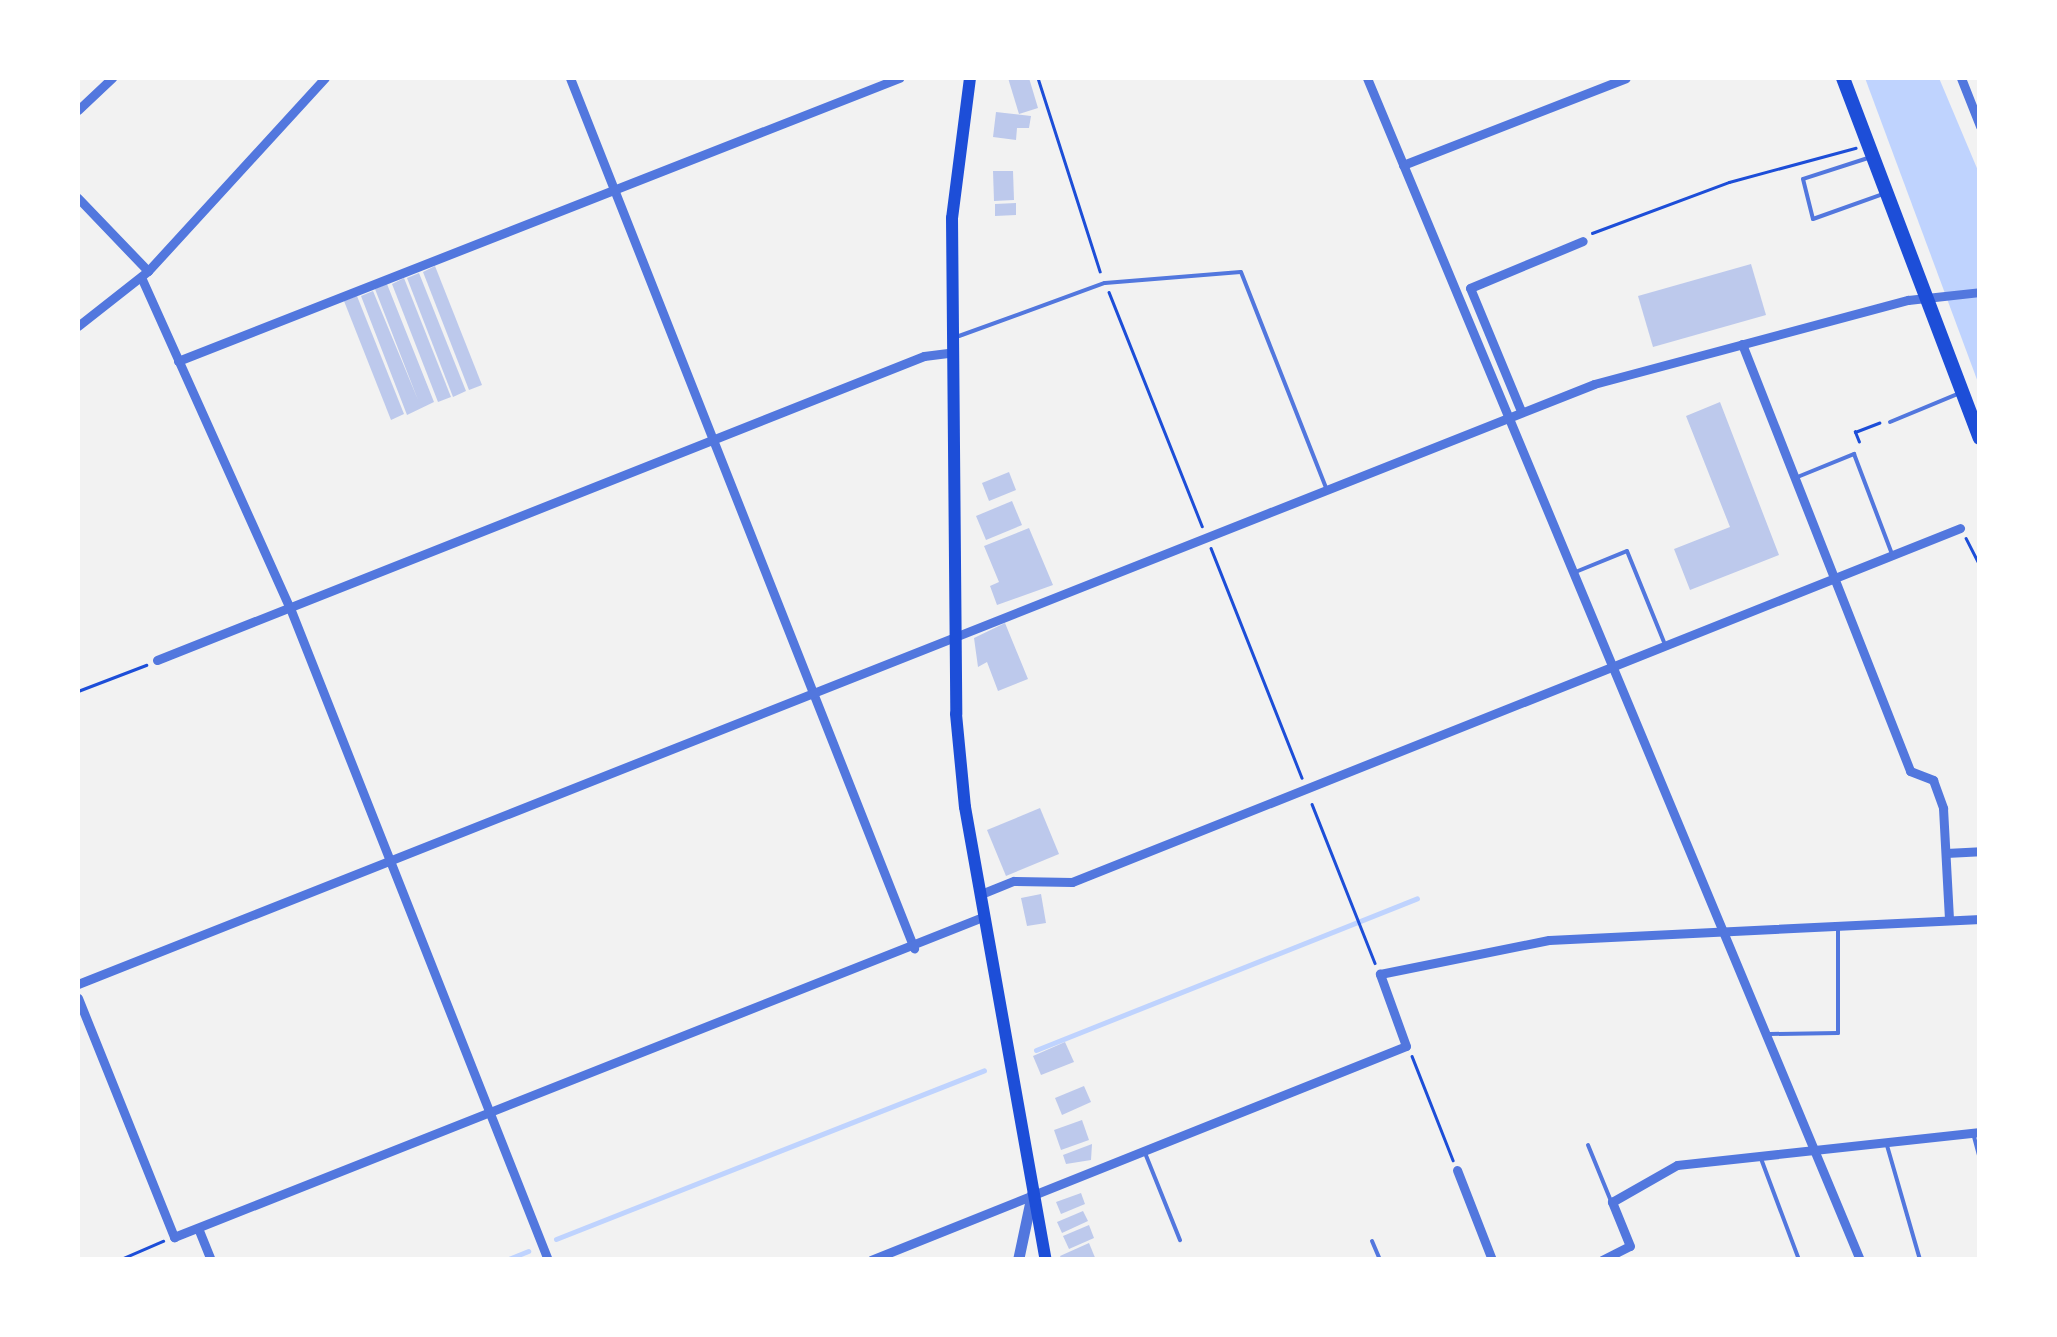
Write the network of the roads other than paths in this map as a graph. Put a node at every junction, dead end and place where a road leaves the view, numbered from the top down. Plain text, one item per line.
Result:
1 (112, 78) edge
2 (325, 78) edge
3 (570, 78) edge
4 (899, 78) edge
5 (970, 78) edge
6 (1367, 78) edge
7 (1626, 78) edge
8 (1844, 78) edge
9 (1961, 78) edge
10 (78, 110) edge
11 (1980, 126) edge
12 (1873, 150) junction
13 (1403, 166) junction
14 (615, 190) junction
15 (1888, 192) junction
16 (78, 198) edge
17 (1583, 241) road end
18 (144, 274) junction
19 (1980, 292) edge
20 (1935, 296) junction
21 (1481, 316) junction
22 (1469, 321) junction
23 (78, 326) edge
24 (950, 336) junction
25 (1742, 344) junction
26 (950, 353) junction
27 (178, 361) junction
28 (1962, 392) junction
29 (1521, 411) junction
30 (1507, 416) junction
31 (1890, 422) road end
32 (1980, 438) edge
33 (715, 440) junction
34 (1795, 478) junction
35 (1326, 488) junction
36 (1960, 528) road end
37 (1892, 554) junction
38 (1573, 573) junction
39 (1833, 578) junction
40 (290, 608) junction
41 (953, 637) junction
42 (1666, 646) junction
43 (157, 660) road end
44 (1612, 668) junction
45 (813, 692) junction
46 (1980, 851) edge
47 (1946, 853) junction
48 (389, 860) junction
49 (981, 894) junction
50 (985, 916) junction
51 (1980, 919) edge
52 (1949, 920) junction
53 (1838, 924) junction
54 (1722, 930) junction
55 (914, 948) junction
56 (78, 984) edge
57 (78, 998) edge
58 (1765, 1034) junction
59 (489, 1113) junction
60 (1976, 1132) edge
61 (1886, 1142) junction
62 (1588, 1145) dead end
63 (1143, 1149) junction
64 (1815, 1150) junction
65 (1760, 1156) junction
66 (1980, 1160) edge
67 (1457, 1170) road end
68 (1032, 1194) junction
69 (1612, 1202) junction
70 (198, 1228) junction
71 (1180, 1240) dead end
72 (1372, 1241) dead end
73 (211, 1260) edge
74 (548, 1260) edge
75 (870, 1260) edge
76 (1018, 1260) edge
77 (1046, 1260) edge
78 (1380, 1260) edge
79 (1492, 1260) edge
80 (1602, 1260) edge
81 (1799, 1260) edge
82 (1860, 1260) edge
83 (1920, 1260) edge

1 - 10 street
2 - 18 street
3 - 14 street
4 - 14 street
5 - 24 main road
6 - 13 street
7 - 13 street
8 - 12 main road
9 - 11 street
12 - 15 main road
12 - 15 lane
13 - 22 street
14 - 27 street
14 - 33 street
15 - 20 main road
16 - 18 street
17 - 21 street
18 - 23 street
18 - 27 street
19 - 20 street
20 - 25 street
20 - 28 main road
21 - 22 street
21 - 29 street
22 - 30 street
24 - 26 main road
24 - 35 lane
25 - 29 street
25 - 34 street
26 - 33 street
26 - 41 main road
27 - 40 street
28 - 31 lane
28 - 32 main road
29 - 30 street
30 - 35 street
30 - 38 street
33 - 40 street
33 - 45 street
34 - 37 lane
34 - 39 street
35 - 41 street
36 - 37 street
37 - 39 street
38 - 42 lane
38 - 44 street
39 - 42 street
39 - 47 street
40 - 43 street
40 - 48 street
41 - 45 street
41 - 49 main road
42 - 44 street
44 - 49 street
44 - 54 street
45 - 48 street
45 - 55 street
46 - 47 street
47 - 52 street
48 - 56 street
48 - 59 street
49 - 50 main road
50 - 55 street
50 - 68 main road
51 - 52 street
52 - 53 street
53 - 54 street
53 - 58 lane
54 - 58 street
54 - 63 street
55 - 59 street
57 - 70 street
58 - 64 street
59 - 70 street
59 - 74 street
60 - 61 street
60 - 66 lane
61 - 64 street
61 - 83 lane
62 - 69 lane
63 - 68 street
63 - 71 lane
64 - 65 street
64 - 82 street
65 - 69 street
65 - 81 lane
67 - 79 street
68 - 75 street
68 - 76 street
68 - 77 main road
69 - 80 street
70 - 73 street
72 - 78 lane

